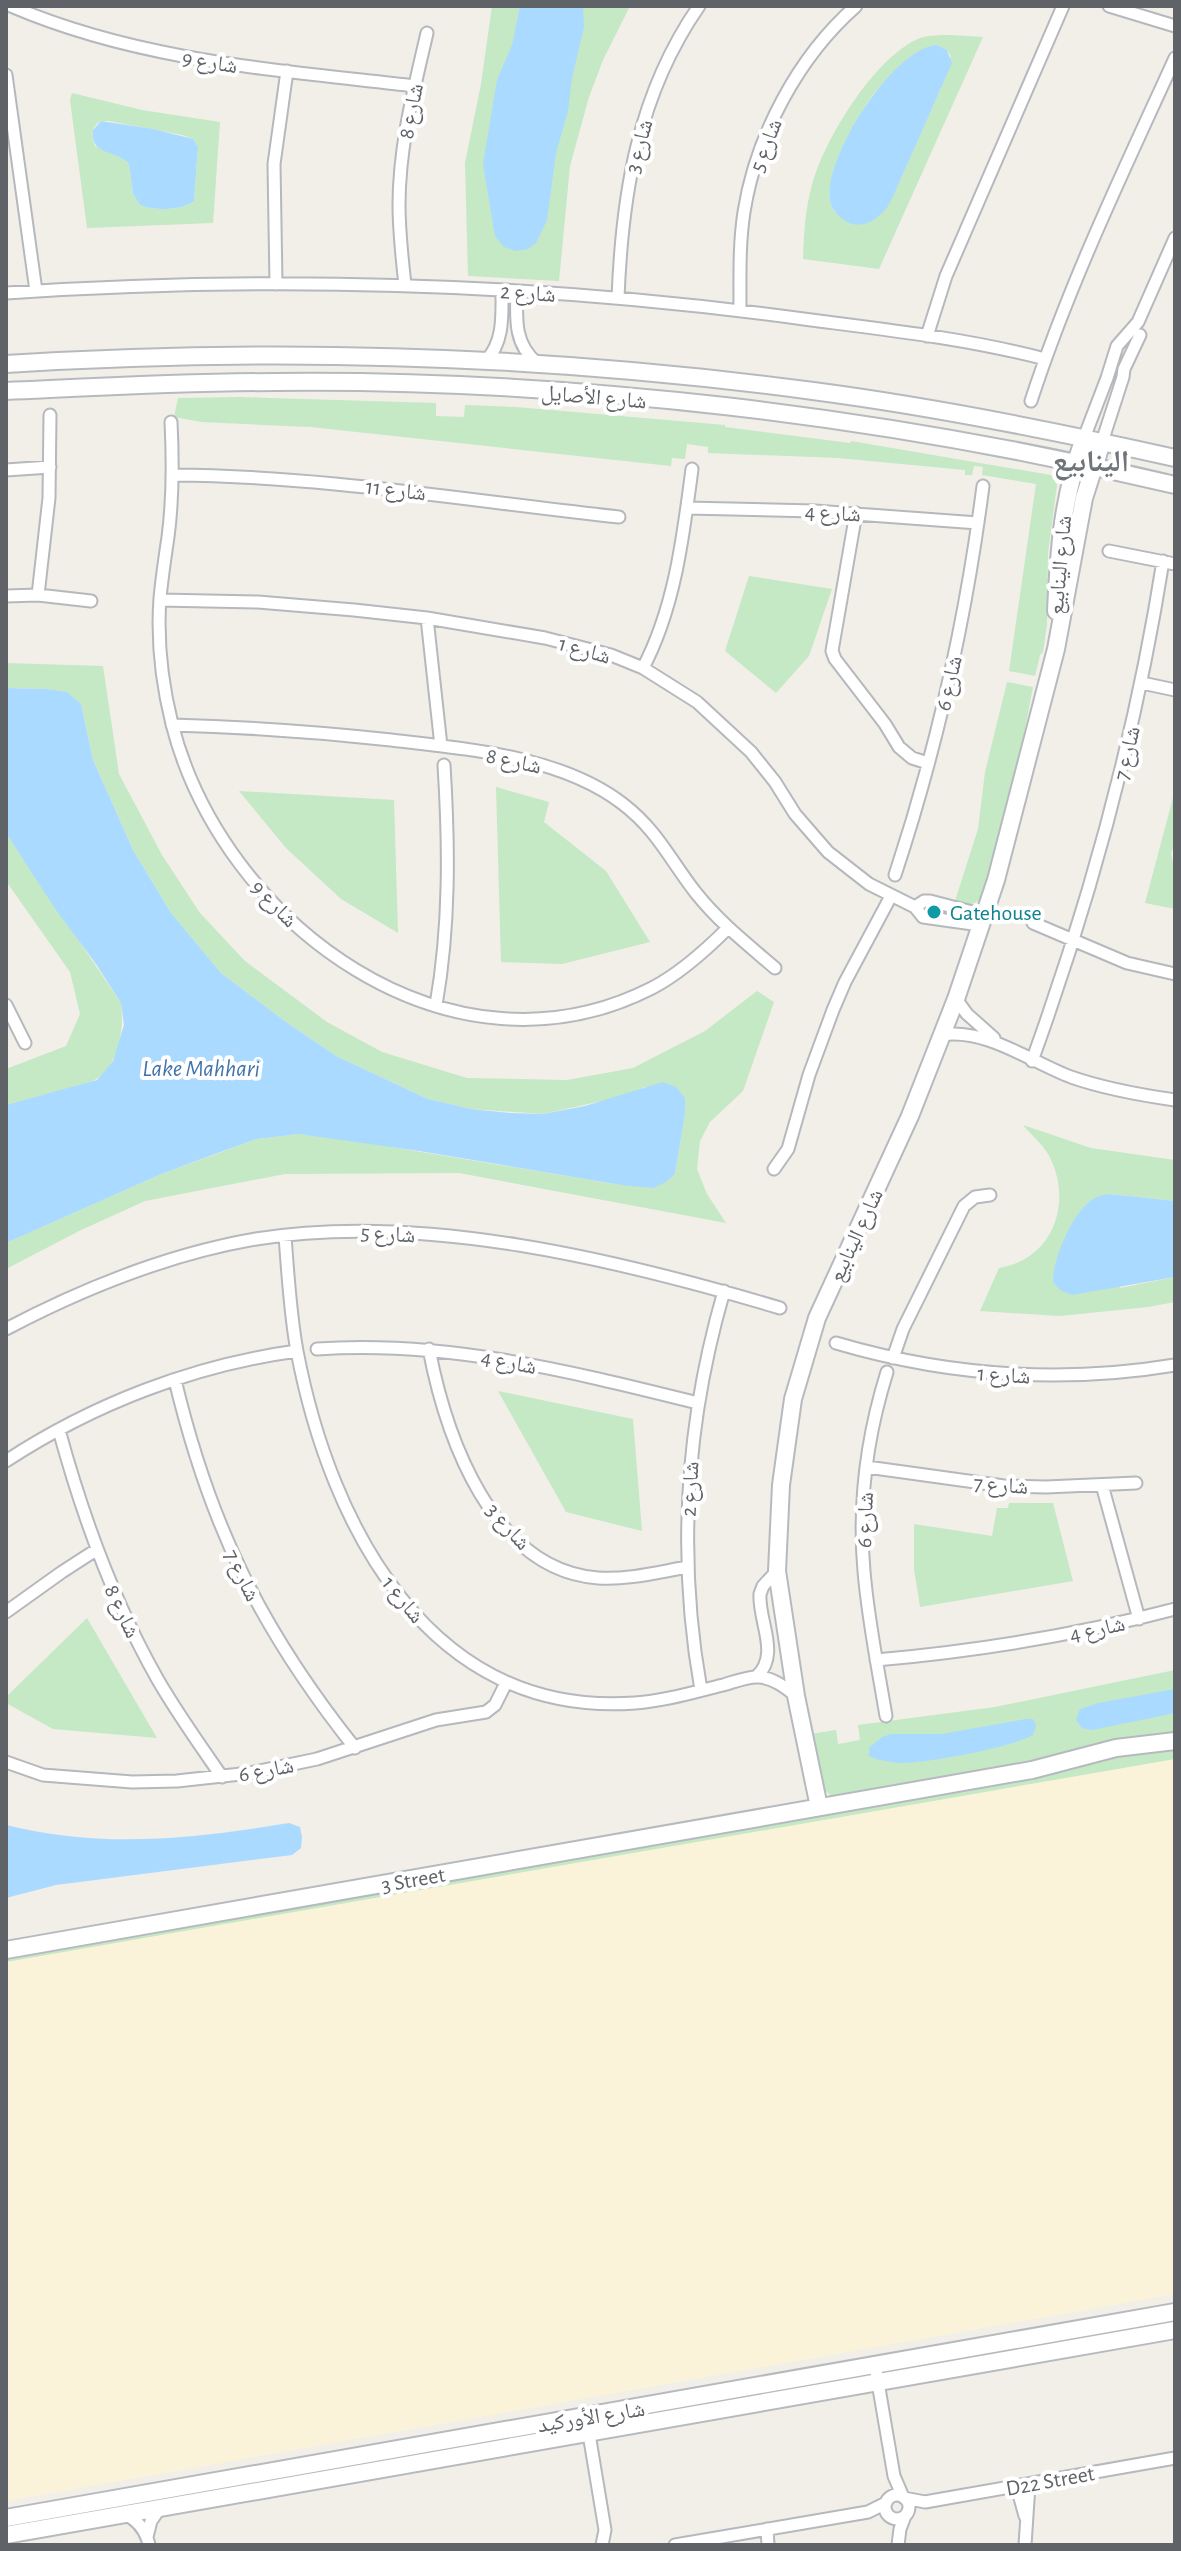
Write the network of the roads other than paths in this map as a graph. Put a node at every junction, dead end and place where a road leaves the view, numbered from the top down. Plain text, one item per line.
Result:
1 (11, 6) edge
2 (699, 6) edge
3 (1063, 6) edge
4 (1109, 6) edge
5 (853, 7) edge
6 (1175, 26) edge
7 (427, 33) dead end
8 (1175, 58) edge
9 (287, 71) junction
10 (6, 75) edge
11 (415, 86) junction
12 (1175, 238) edge
13 (276, 284) junction
14 (405, 285) junction
15 (502, 290) junction
16 (36, 291) junction
17 (520, 292) junction
18 (6, 293) edge
19 (618, 298) junction
20 (740, 310) junction
21 (1138, 322) junction
22 (501, 335) junction
23 (519, 336) junction
24 (927, 336) junction
25 (1045, 359) junction
26 (486, 361) junction
27 (537, 363) junction
28 (6, 364) edge
29 (1109, 372) junction
30 (1123, 377) junction
31 (6, 391) edge
32 (1031, 401) dead end
33 (50, 415) dead end
34 (171, 422) dead end
35 (1084, 438) junction
36 (1102, 442) junction
37 (1175, 458) edge
38 (1075, 463) junction
39 (50, 467) junction
40 (1093, 467) junction
41 (692, 469) dead end
42 (6, 470) edge
43 (173, 475) junction
44 (1175, 485) edge
45 (983, 486) dead end
46 (687, 508) junction
47 (856, 513) junction
48 (619, 517) dead end
49 (978, 523) junction
50 (1109, 551) dead end
51 (1169, 563) edge
52 (38, 595) junction
53 (6, 596) edge
54 (160, 600) junction
55 (91, 601) dead end
56 (427, 618) junction
57 (643, 668) junction
58 (1047, 680) junction
59 (1142, 683) junction
60 (1175, 690) edge
61 (172, 725) junction
62 (441, 746) junction
63 (928, 763) junction
64 (444, 765) dead end
65 (895, 875) dead end
66 (891, 896) junction
67 (982, 920) junction
68 (1033, 923) dead end
69 (728, 928) junction
70 (1074, 942) junction
71 (775, 968) dead end
72 (1175, 974) edge
73 (956, 999) junction
74 (6, 1005) edge
75 (436, 1005) junction
76 (942, 1035) junction
77 (25, 1043) dead end
78 (1010, 1051) junction
79 (1032, 1061) junction
80 (1175, 1100) edge
81 (774, 1169) dead end
82 (990, 1195) dead end
83 (285, 1236) junction
84 (724, 1291) junction
85 (780, 1308) dead end
86 (6, 1329) edge
87 (836, 1343) dead end
88 (317, 1349) dead end
89 (429, 1349) junction
90 (297, 1351) junction
91 (893, 1358) junction
92 (1175, 1365) edge
93 (887, 1372) dead end
94 (175, 1380) junction
95 (698, 1403) junction
96 (59, 1430) junction
97 (6, 1461) edge
98 (867, 1467) junction
99 (1136, 1483) dead end
100 (1102, 1485) junction
101 (96, 1550) junction
102 (688, 1567) junction
103 (777, 1571) junction
104 (1175, 1609) edge
105 (6, 1612) edge
106 (1139, 1619) junction
107 (876, 1660) junction
108 (756, 1677) junction
109 (506, 1683) junction
110 (701, 1690) junction
111 (796, 1696) junction
112 (886, 1716) dead end
113 (1175, 1741) edge
114 (355, 1748) junction
115 (6, 1762) edge
116 (222, 1777) junction
117 (819, 1807) junction
118 (6, 1950) edge
119 (1175, 2312) edge
120 (1175, 2330) edge
121 (876, 2374) junction
122 (638, 2408) junction
123 (589, 2434) junction
124 (1175, 2458) edge
125 (1023, 2486) junction
126 (896, 2499) junction
127 (925, 2502) junction
128 (160, 2508) junction
129 (868, 2512) junction
130 (124, 2514) junction
131 (906, 2515) junction
132 (890, 2516) junction
133 (6, 2519) edge
134 (767, 2529) junction
135 (605, 2530) junction
136 (6, 2535) edge
137 (148, 2541) edge
138 (898, 2541) edge
139 (602, 2545) edge
140 (613, 2545) edge
141 (675, 2545) edge
142 (768, 2545) edge
143 (1025, 2545) edge

1 - 9 street, شارع 9
2 - 19 street, شارع 3
3 - 24 street
4 - 6 street
5 - 20 street, شارع 5
7 - 11 street, شارع 8
8 - 25 street
9 - 11 street, شارع 9
9 - 13 street
10 - 16 street
11 - 14 street, شارع 8
12 - 21 street, شارع الينابيع
13 - 14 street, شارع 2
13 - 16 street, شارع 2
14 - 15 street, شارع 2
15 - 17 street, شارع 2
15 - 22 street
16 - 18 street, شارع 2
17 - 19 street, شارع 2
17 - 23 street
19 - 20 street, شارع 2
20 - 24 street, شارع 2
21 - 29 street, شارع الينابيع
21 - 30 street, شارع الينابيع
22 - 23 street, شارع 2
22 - 26 street
23 - 27 street
24 - 25 street, شارع 2
25 - 32 street
26 - 27 street, شارع الأصايل
26 - 28 street, شارع الأصايل
27 - 35 street, شارع الأصايل
29 - 30 street
29 - 35 street, شارع الينابيع
30 - 36 street, شارع الينابيع
31 - 38 street, شارع الأصايل
33 - 39 street
34 - 43 street, شارع 9
35 - 36 street, شارع الأصايل
35 - 38 street, شارع الينابيع
36 - 37 street, شارع الأصايل
36 - 40 street, شارع الينابيع
38 - 40 street, شارع الأصايل
38 - 58 street, شارع الينابيع
39 - 42 street
39 - 52 street
40 - 44 street, شارع الأصايل
40 - 58 street, شارع الينابيع
41 - 46 street
43 - 48 street, شارع 11
43 - 54 street, شارع 9
45 - 49 street, شارع 6
46 - 47 street, شارع 4
46 - 57 street
47 - 49 street, شارع 4
47 - 63 street
49 - 63 street, شارع 6
50 - 51 street
51 - 59 street, شارع 7
52 - 53 street
52 - 55 street
54 - 56 street, شارع 1
54 - 61 street, شارع 9
56 - 57 street, شارع 1
56 - 62 street
57 - 66 street, شارع 1
58 - 67 street, شارع الينابيع
59 - 60 street
59 - 70 street, شارع 7
61 - 62 street, شارع 8
61 - 75 street, شارع 9
62 - 69 street, شارع 8
63 - 65 street, شارع 6
64 - 75 street
66 - 67 street, شارع 1
66 - 81 street
67 - 73 street, شارع الينابيع
68 - 70 street
69 - 71 street, شارع 8
69 - 75 street, شارع 9
70 - 72 street
70 - 79 street
73 - 76 street, شارع الينابيع
73 - 78 street
74 - 77 street
76 - 78 street
76 - 103 street, شارع الينابيع
78 - 79 street
79 - 80 street
82 - 91 street
83 - 84 street, شارع 5
83 - 86 street, شارع 5
83 - 90 street, شارع 1
84 - 85 street, شارع 5
84 - 95 street, شارع 2
87 - 91 street, شارع 1
88 - 89 street, شارع 4
89 - 95 street, شارع 4
89 - 102 street, شارع 3
90 - 94 street
90 - 109 street, شارع 1
91 - 92 street, شارع 1
93 - 98 street, شارع 6
94 - 96 street
94 - 114 street, شارع 7
95 - 102 street, شارع 2
96 - 97 street
96 - 101 street, شارع 8
98 - 100 street, شارع 7
98 - 107 street, شارع 6
99 - 100 street, شارع 7
100 - 106 street
101 - 105 street
101 - 116 street, شارع 8
102 - 110 street, شارع 2
103 - 108 street
103 - 111 street, شارع الينابيع
104 - 106 street, شارع 4
106 - 107 street, شارع 4
107 - 112 street, شارع 6
108 - 110 street, شارع 1
108 - 111 street
109 - 110 street, شارع 1
109 - 114 street, شارع 6
111 - 117 street, شارع الينابيع
113 - 117 street, 3 Street
114 - 116 street, شارع 6
115 - 116 street, شارع 6
117 - 118 street, 3 Street
119 - 121 street, شارع الأوركيد
120 - 121 street, شارع الأوركيد
121 - 122 street, شارع الأوركيد
121 - 123 street, شارع الأوركيد
121 - 126 street
122 - 123 street
122 - 133 street, شارع الأوركيد
123 - 128 street, شارع الأوركيد
123 - 135 street
124 - 125 street, D22 Street
125 - 127 street, D22 Street
125 - 143 street
126 - 127 street, D22 Street
126 - 129 street
126 - 131 street
126 - 132 street
127 - 131 street, D22 Street
128 - 130 street, شارع الأوركيد
128 - 137 street
129 - 132 street
129 - 134 street
130 - 136 street, شارع الأوركيد
130 - 137 street
131 - 132 street
131 - 138 street
132 - 138 street
134 - 141 street
134 - 142 street
135 - 139 street
135 - 140 street

